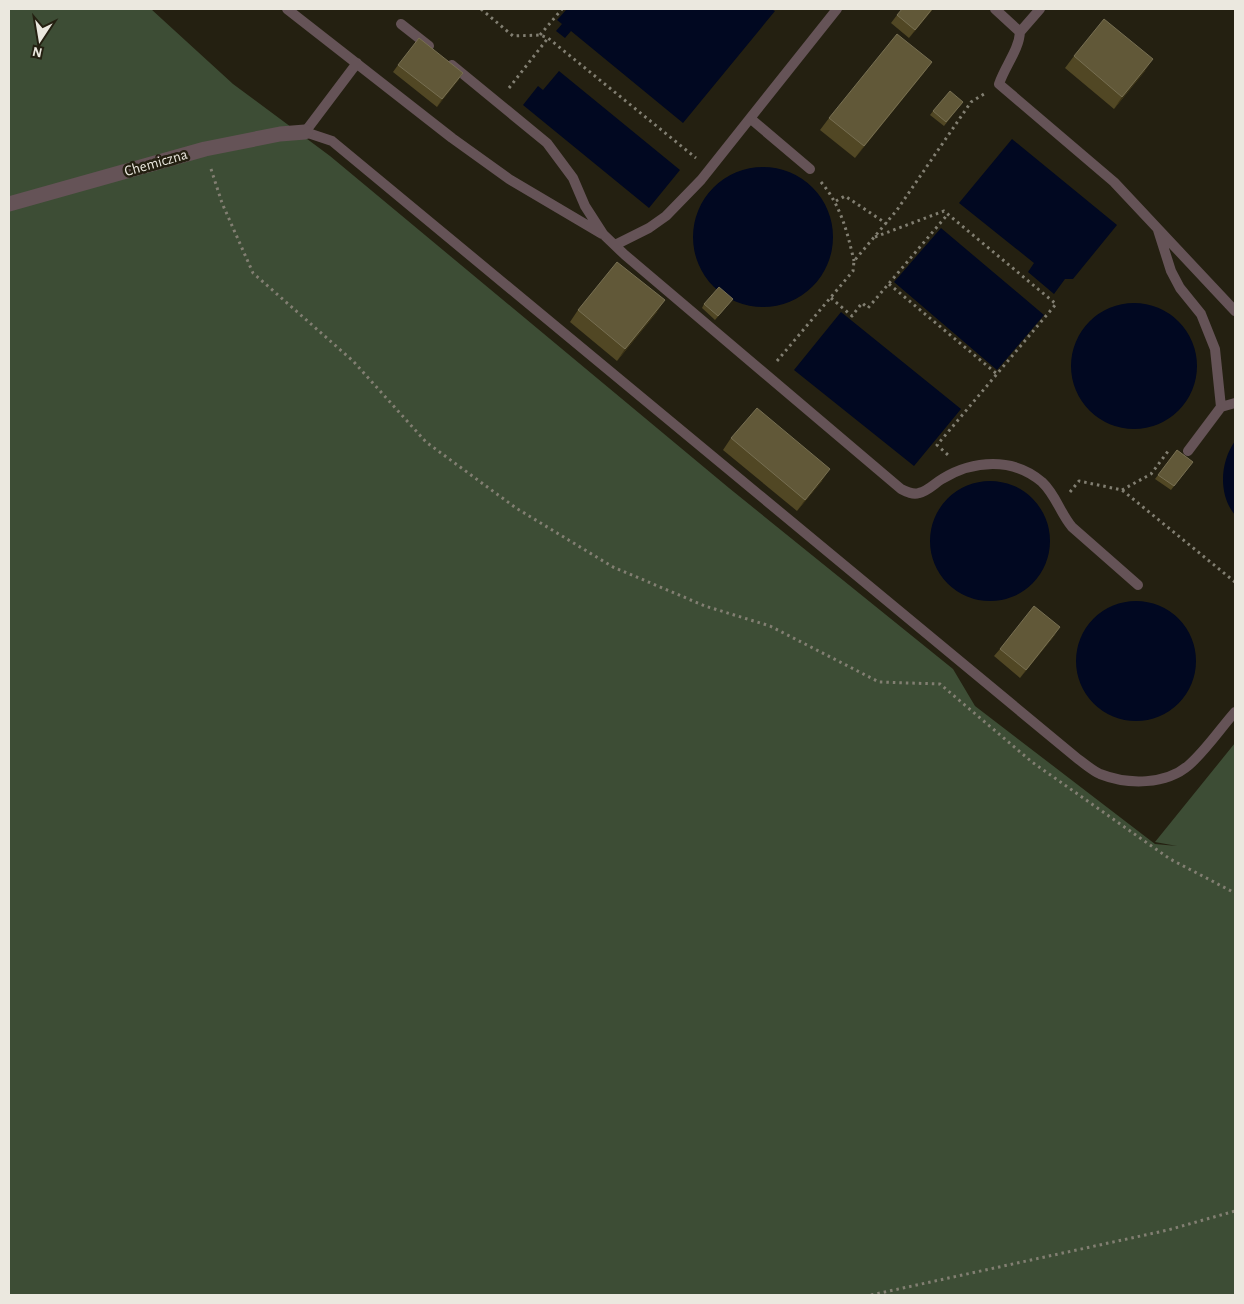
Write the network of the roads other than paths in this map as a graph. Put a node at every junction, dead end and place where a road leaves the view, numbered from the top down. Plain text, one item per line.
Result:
1 (287, 9) edge
2 (837, 9) edge
3 (995, 9) edge
4 (1040, 9) edge
5 (401, 24) dead end
6 (1020, 32) junction
7 (357, 63) junction
8 (751, 119) junction
9 (305, 132) junction
10 (810, 169) road end
11 (9, 204) edge
12 (1156, 226) junction
13 (603, 234) junction
14 (615, 245) junction
15 (1235, 311) edge
16 (1235, 404) edge
17 (1221, 407) junction
18 (1188, 451) road end
19 (1138, 585) dead end
20 (1235, 712) edge

1 - 7 lane
2 - 8 lane
3 - 6 lane
4 - 6 lane
5 - 13 lane
6 - 12 lane
7 - 9 lane
7 - 13 lane
8 - 10 lane
8 - 14 lane
9 - 11 street, Chemiczna
9 - 20 lane
12 - 15 lane
12 - 17 lane
13 - 14 lane
14 - 19 lane
16 - 17 lane
17 - 18 lane

